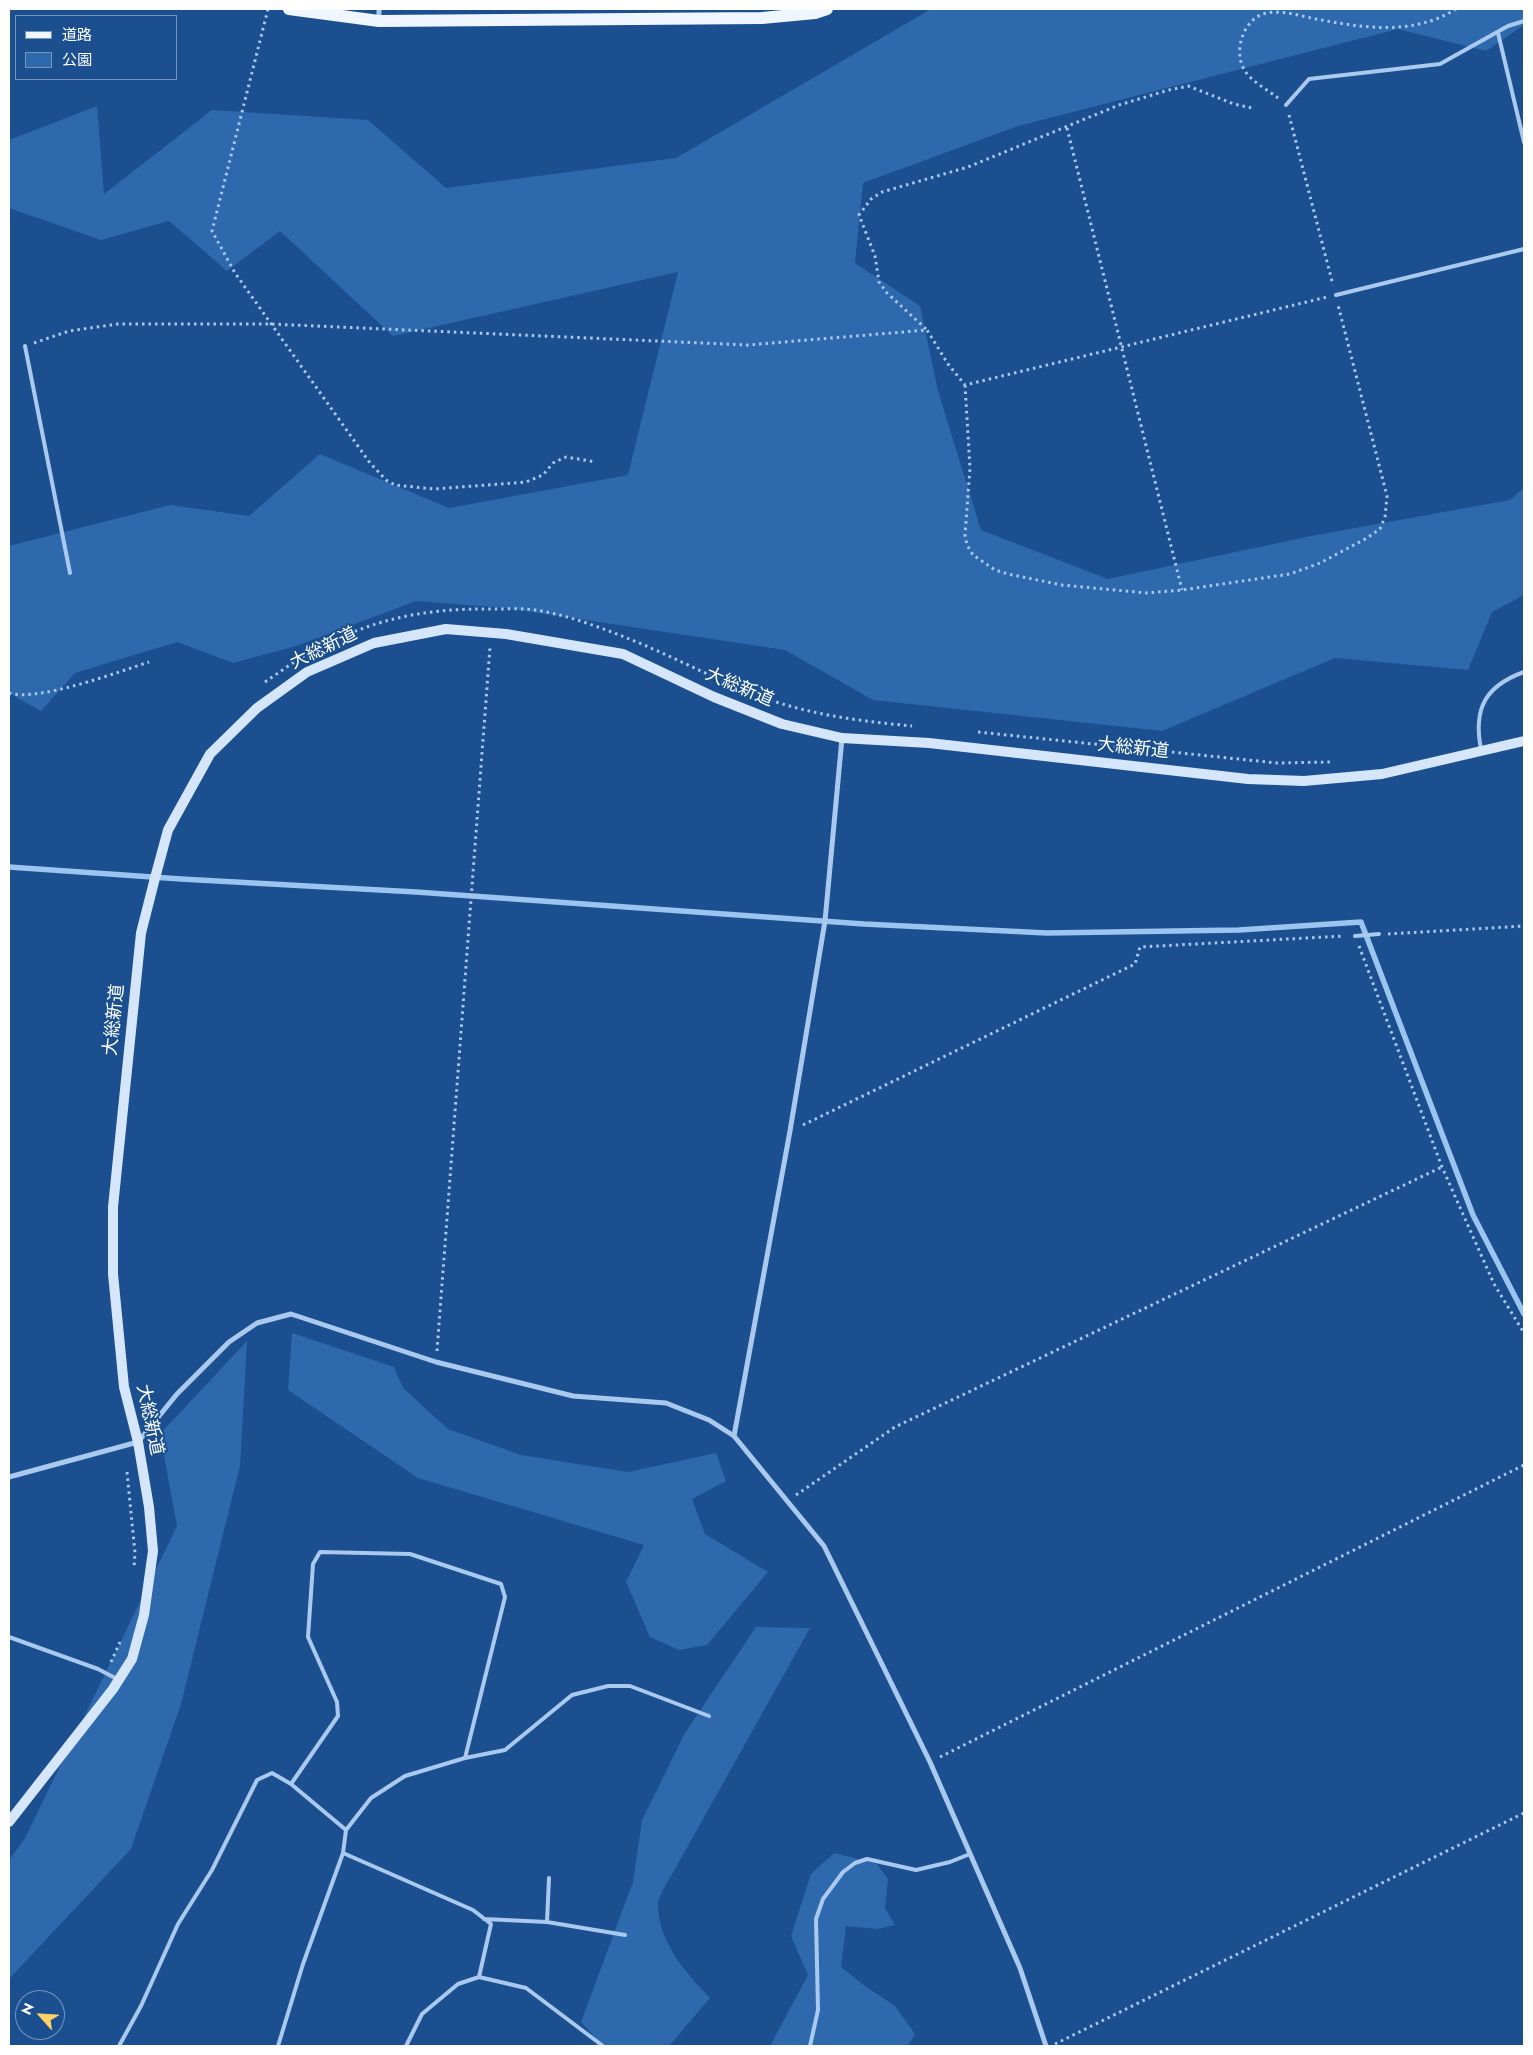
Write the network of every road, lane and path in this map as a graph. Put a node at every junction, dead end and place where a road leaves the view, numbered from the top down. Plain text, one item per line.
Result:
1 (268, 9) edge
2 (289, 9) edge
3 (827, 9) edge
4 (1456, 9) edge
5 (379, 15) edge
6 (1524, 21) edge
7 (1498, 33) junction
8 (1286, 105) junction
9 (1252, 108) dead end
10 (1067, 128) junction
11 (1524, 142) edge
12 (1524, 249) edge
13 (1336, 296) junction
14 (270, 324) junction
15 (927, 330) junction
16 (25, 346) joint
17 (966, 385) junction
18 (596, 462) dead end
19 (70, 573) dead end
20 (1182, 590) junction
21 (491, 633) junction
22 (149, 662) dead end
23 (1524, 672) edge
24 (9, 693) edge
25 (842, 738) junction
26 (1524, 740) edge
27 (1481, 752) junction
28 (1524, 926) edge
29 (1379, 934) joint
30 (1356, 936) junction
31 (790, 1131) junction
32 (1442, 1167) junction
33 (1524, 1333) edge
34 (436, 1362) junction
35 (734, 1436) junction
36 (138, 1442) junction
37 (124, 1446) junction
38 (1524, 1465) edge
39 (9, 1477) edge
40 (787, 1501) junction
41 (134, 1576) dead end
42 (122, 1636) dead end
43 (9, 1637) edge
44 (106, 1674) junction
45 (119, 1680) junction
46 (708, 1716) dead end
47 (465, 1758) junction
48 (930, 1762) junction
49 (291, 1784) junction
50 (1524, 1813) edge
51 (9, 1822) edge
52 (346, 1830) junction
53 (343, 1853) junction
54 (970, 1854) junction
55 (549, 1878) dead end
56 (484, 1919) junction
57 (547, 1922) junction
58 (625, 1935) dead end
59 (479, 1977) junction
60 (119, 2046) edge
61 (278, 2046) edge
62 (406, 2046) edge
63 (603, 2046) edge
64 (810, 2046) edge
65 (1046, 2046) edge
66 (1050, 2046) edge

1 - 14 path
2 - 5 main road
3 - 5 main road
4 - 8 path
6 - 7 lane
7 - 8 lane
7 - 11 lane
8 - 13 path
9 - 10 path
10 - 15 path
10 - 20 path
12 - 13 lane
13 - 17 path
13 - 20 path
14 - 15 path
14 - 16 path
14 - 18 path
15 - 17 path
16 - 19 lane
17 - 20 path
21 - 25 street, 大総新道
21 - 34 path
21 - 36 street, 大総新道
22 - 24 path
23 - 27 lane
25 - 27 street, 大総新道
25 - 31 street
26 - 27 street, 大総新道
28 - 29 path
29 - 30 lane
30 - 31 path
30 - 32 path
31 - 35 street
32 - 33 path
32 - 40 path
34 - 35 street
34 - 36 street
35 - 40 street
36 - 37 street
36 - 45 street, 大総新道
37 - 39 street
37 - 41 path
38 - 48 path
40 - 48 street
42 - 44 path
43 - 44 lane
44 - 45 lane
45 - 51 street, 大総新道
46 - 47 lane
47 - 49 lane
47 - 52 lane
48 - 54 street
49 - 52 lane
49 - 60 lane
50 - 66 path
52 - 53 lane
53 - 56 lane
53 - 61 lane
54 - 64 lane
54 - 65 street
55 - 57 lane
56 - 57 lane
56 - 59 lane
57 - 58 lane
59 - 62 lane
59 - 63 lane

